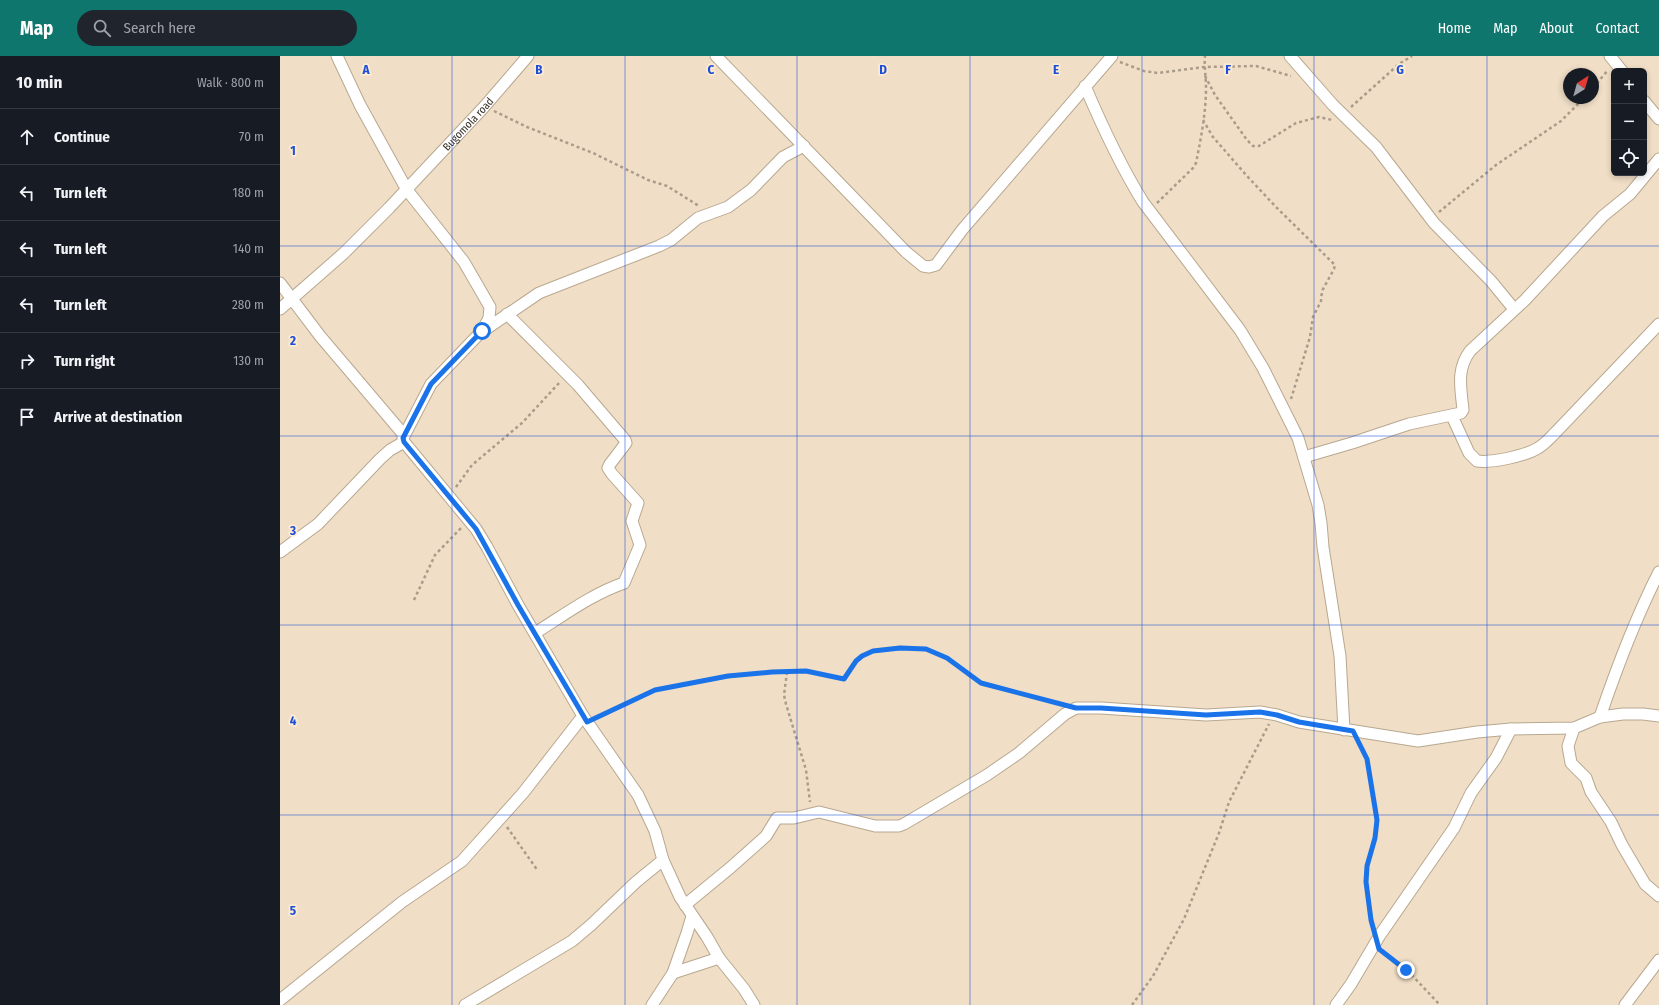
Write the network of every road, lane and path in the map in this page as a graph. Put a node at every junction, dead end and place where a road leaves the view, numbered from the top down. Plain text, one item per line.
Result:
1 (337, 56) edge
2 (528, 56) edge
3 (716, 56) edge
4 (1205, 56) edge
5 (1290, 56) edge
6 (1412, 56) edge
7 (1111, 57) edge
8 (1615, 63) edge
9 (1204, 67) junction
10 (1205, 76) junction
11 (1292, 76) dead end
12 (1599, 81) edge
13 (1085, 86) junction
14 (1579, 104) edge
15 (1646, 104) edge
16 (484, 107) junction
17 (1343, 116) junction
18 (1659, 119) edge
19 (1203, 120) junction
20 (1352, 124) junction
21 (804, 146) junction
22 (1659, 160) edge
23 (406, 190) junction
24 (1149, 210) junction
25 (710, 213) junction
26 (1430, 217) junction
27 (280, 283) edge
28 (291, 298) junction
29 (280, 309) edge
30 (1514, 309) junction
31 (507, 314) junction
32 (1659, 324) edge
33 (482, 331) junction
34 (567, 374) junction
35 (1286, 413) junction
36 (1452, 416) junction
37 (404, 438) junction
38 (1304, 457) junction
39 (448, 497) junction
40 (468, 520) junction
41 (280, 552) edge
42 (1659, 572) edge
43 (414, 600) dead end
44 (535, 633) junction
45 (787, 672) junction
46 (1076, 708) junction
47 (1274, 715) junction
48 (1659, 716) edge
49 (1600, 717) junction
50 (585, 719) junction
51 (1574, 728) junction
52 (1511, 729) junction
53 (1349, 730) junction
54 (812, 814) junction
55 (501, 818) junction
56 (663, 860) junction
57 (538, 871) dead end
58 (1659, 896) edge
59 (685, 905) junction
60 (692, 916) junction
61 (1377, 940) junction
62 (719, 958) junction
63 (1659, 960) edge
64 (673, 973) junction
65 (280, 1000) edge
66 (284, 1005) edge
67 (465, 1005) edge
68 (652, 1005) edge
69 (754, 1005) edge
70 (1132, 1005) edge
71 (1336, 1005) edge
72 (1440, 1005) edge
73 (1625, 1005) edge

1 - 23 street
2 - 16 street, Bugomola road
3 - 21 street
4 - 9 path
5 - 17 street
6 - 17 path
7 - 9 path
7 - 13 street
8 - 12 path
9 - 10 path
9 - 11 path
10 - 19 path
10 - 20 path
13 - 21 street
13 - 24 street
14 - 26 path
15 - 18 street
16 - 23 street, Bugomola road
16 - 25 path
17 - 20 street
19 - 24 path
19 - 35 path
20 - 26 street
21 - 25 street
22 - 30 street
23 - 28 street, Bugomola road
23 - 33 street
24 - 35 street
25 - 31 street
26 - 30 street
27 - 28 street
28 - 29 street, Bugomola road
28 - 37 street
30 - 36 street
31 - 33 street
31 - 34 street
32 - 36 street
33 - 37 street
34 - 39 path
34 - 44 street
35 - 38 street
36 - 38 street
37 - 39 street
37 - 41 street
38 - 53 street
39 - 40 street
40 - 43 path
40 - 44 street
42 - 49 street
44 - 50 street
45 - 46 path
45 - 50 path
45 - 54 path
46 - 47 street
46 - 54 street
47 - 53 street
47 - 70 path
48 - 49 street
49 - 51 street
50 - 55 street
50 - 56 street
51 - 52 street
51 - 58 street
52 - 53 street
52 - 61 street
53 - 61 path
54 - 59 street
55 - 57 path
55 - 65 street
56 - 59 street
56 - 67 street
59 - 60 street
60 - 62 street
60 - 64 street
61 - 71 street
61 - 72 path
62 - 64 street
62 - 69 street
63 - 73 street
64 - 68 street
65 - 66 street

